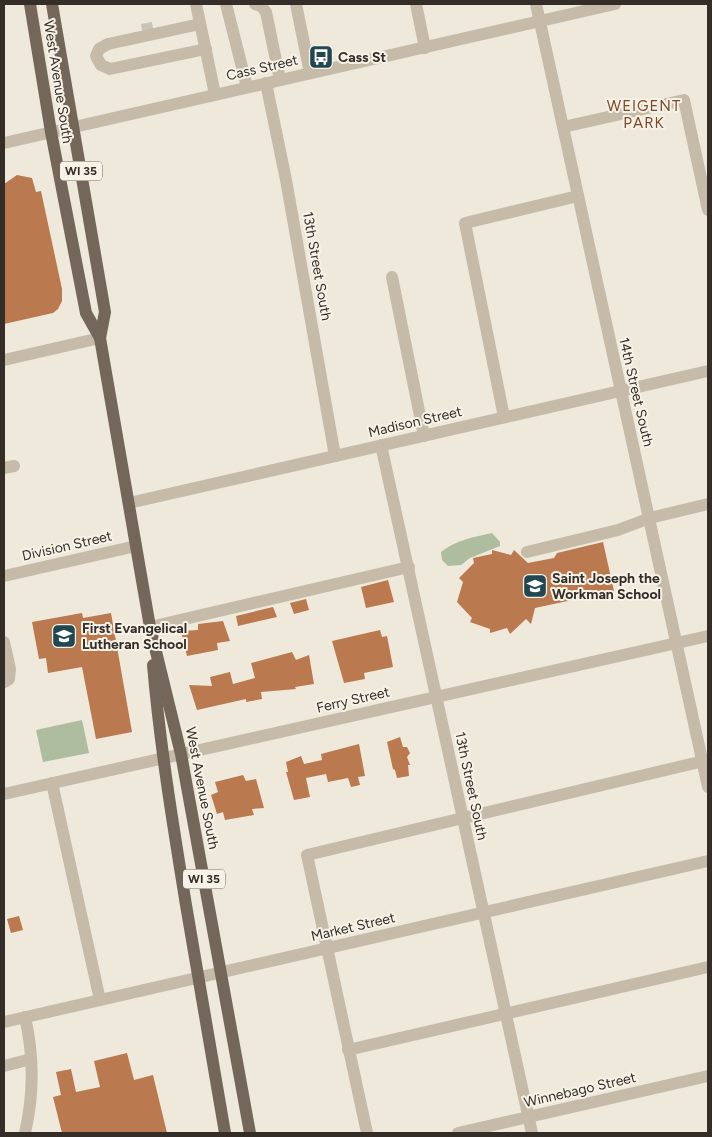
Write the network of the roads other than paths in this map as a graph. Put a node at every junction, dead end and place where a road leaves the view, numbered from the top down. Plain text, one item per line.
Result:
1 (30, 4) edge
2 (52, 4) edge
3 (196, 4) edge
4 (226, 4) edge
5 (255, 4) edge
6 (296, 4) edge
7 (416, 4) edge
8 (536, 4) edge
9 (615, 4) edge
10 (540, 21) junction
11 (200, 24) junction
12 (152, 30) junction
13 (132, 39) junction
14 (425, 48) junction
15 (206, 49) junction
16 (310, 73) junction
17 (280, 80) junction
18 (266, 83) junction
19 (247, 87) junction
20 (215, 94) junction
21 (73, 126) junction
22 (563, 127) junction
23 (51, 132) junction
24 (4, 143) edge
25 (578, 196) junction
26 (708, 210) edge
27 (392, 277) dead end
28 (100, 338) junction
29 (4, 360) edge
30 (708, 371) edge
31 (620, 391) junction
32 (504, 417) junction
33 (424, 436) junction
34 (381, 445) junction
35 (335, 456) junction
36 (129, 503) junction
37 (708, 504) edge
38 (650, 518) junction
39 (136, 546) junction
40 (528, 552) dead end
41 (408, 568) junction
42 (4, 576) edge
43 (150, 627) junction
44 (708, 636) edge
45 (4, 642) edge
46 (677, 643) junction
47 (4, 682) edge
48 (437, 696) junction
49 (182, 754) junction
50 (162, 758) junction
51 (706, 761) edge
52 (52, 783) junction
53 (708, 787) edge
54 (4, 794) edge
55 (462, 817) junction
56 (708, 861) edge
57 (483, 912) junction
58 (326, 949) junction
59 (708, 967) edge
60 (221, 971) junction
61 (197, 977) junction
62 (100, 1000) junction
63 (506, 1013) junction
64 (25, 1017) junction
65 (4, 1022) edge
66 (348, 1050) junction
67 (32, 1060) junction
68 (4, 1066) edge
69 (708, 1076) edge
70 (528, 1118) junction
71 (25, 1133) edge
72 (226, 1133) edge
73 (250, 1133) edge
74 (367, 1133) edge
75 (458, 1133) edge
76 (532, 1133) edge

1 - 23 main road, West Avenue South / WI 35
2 - 21 main road, West Avenue South / WI 35
3 - 11 street
4 - 19 street
5 - 17 street
6 - 16 street
7 - 14 street
8 - 10 street, 14th Street South
9 - 10 street, Cass Street
10 - 14 street, Cass Street
10 - 22 street, 14th Street South
11 - 12 street
11 - 15 street
12 - 13 street
12 - 13 street
13 - 15 street
14 - 16 street, Cass Street
15 - 20 street
16 - 17 street, Cass Street
17 - 18 street, Cass Street
18 - 19 street, Cass Street
18 - 35 street, 13th Street South
19 - 20 street, Cass Street
20 - 21 street, Cass Street
21 - 23 street, Cass Street
21 - 28 main road, West Avenue South / WI 35
22 - 25 street, 14th Street South
22 - 26 street
23 - 24 street, Cass Street
23 - 28 main road, West Avenue South / WI 35
25 - 31 street, 14th Street South
25 - 32 street
27 - 33 street
28 - 29 street
28 - 36 main road, West Avenue South / WI 35
30 - 31 street, Madison Street
31 - 32 street, Madison Street
31 - 38 street, 14th Street South
32 - 33 street, Madison Street
33 - 34 street, Madison Street
34 - 35 street, Madison Street
34 - 41 street, 13th Street South
35 - 36 street, Madison Street
36 - 39 main road, West Avenue South / WI 35
37 - 38 street
38 - 40 street
38 - 46 street, 14th Street South
39 - 42 street, Division Street
39 - 43 main road, West Avenue South / WI 35
41 - 43 street
41 - 48 street, 13th Street South
43 - 49 main road, West Avenue South / WI 35
43 - 50 main road, West Avenue South / WI 35
44 - 46 street, Ferry Street
45 - 47 street
46 - 48 street, Ferry Street
46 - 51 street, 14th Street South
48 - 49 street, Ferry Street
48 - 55 street, 13th Street South
49 - 50 street, Ferry Street
49 - 60 main road, West Avenue South / WI 35
50 - 52 street, Ferry Street
50 - 61 main road, West Avenue South / WI 35
51 - 53 street, 14th Street South
51 - 55 street
52 - 54 street, Ferry Street
52 - 62 street
55 - 57 street, 13th Street South
55 - 58 street
56 - 57 street, Market Street
57 - 58 street, Market Street
57 - 63 street, 13th Street South
58 - 60 street, Market Street
58 - 66 street
59 - 63 street
60 - 61 street, Market Street
60 - 73 main road, West Avenue South / WI 35
61 - 62 street, Market Street
61 - 72 main road, West Avenue South / WI 35
62 - 64 street, Market Street
63 - 66 street
63 - 70 street, 13th Street South
64 - 65 street, Market Street
64 - 67 street
66 - 74 street
67 - 68 street
67 - 71 street
69 - 70 street, Winnebago Street
70 - 75 street, Winnebago Street
70 - 76 street, 13th Street South

